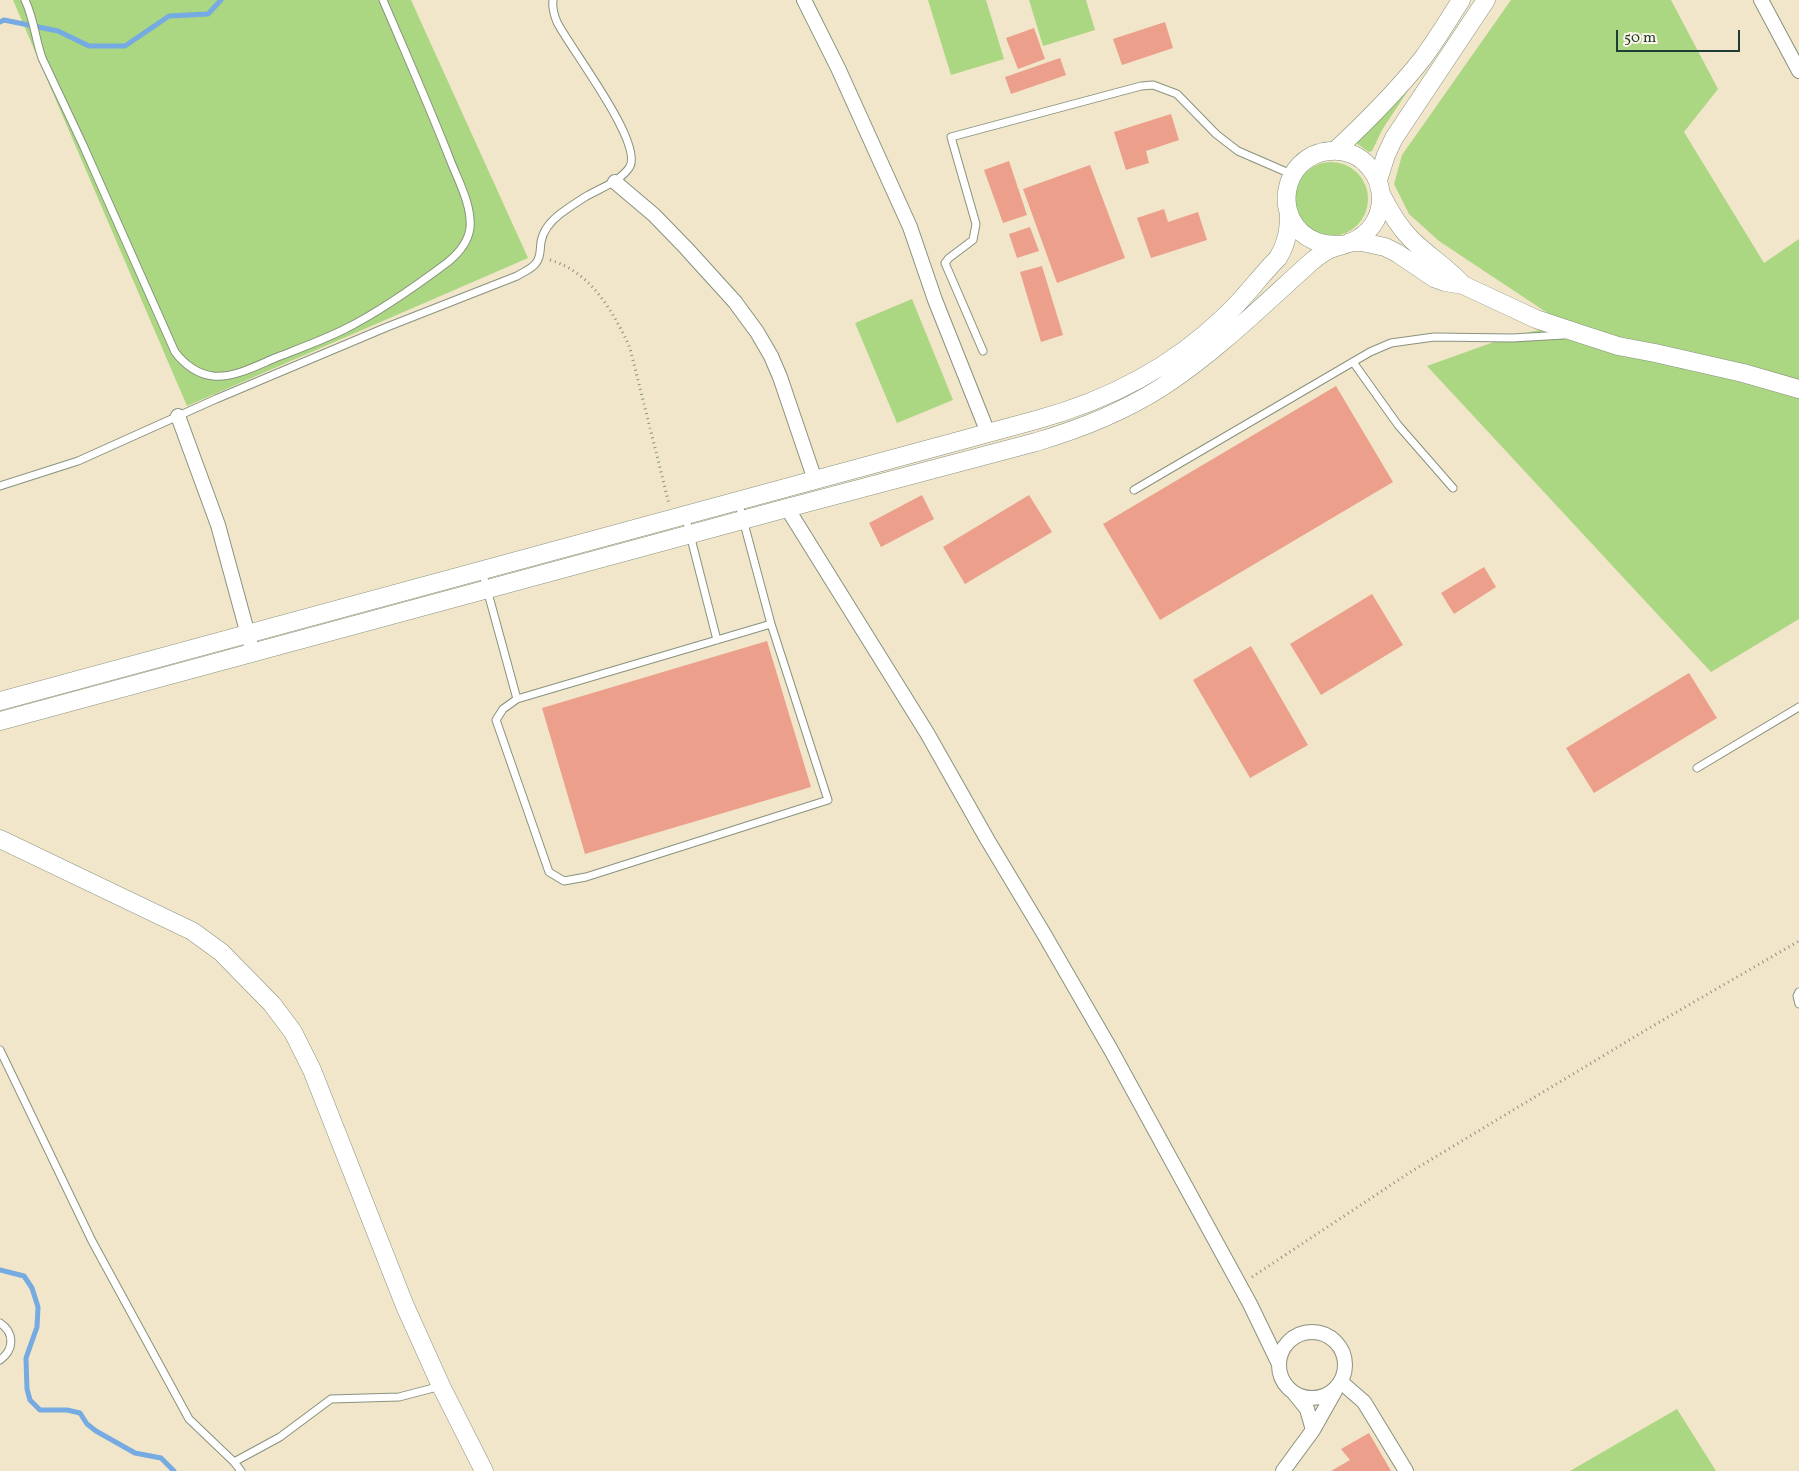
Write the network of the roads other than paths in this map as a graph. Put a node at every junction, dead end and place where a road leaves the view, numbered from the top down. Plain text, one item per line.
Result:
1 (25, 0) edge
2 (383, 0) edge
3 (552, 0) edge
4 (804, 0) edge
5 (1462, 0) edge
6 (1486, 0) edge
7 (1761, 0) edge
8 (1799, 71) edge
9 (1336, 150) junction
10 (1292, 175) junction
11 (615, 182) junction
12 (1379, 187) junction
13 (1289, 213) junction
14 (1346, 244) junction
15 (1463, 285) junction
16 (1581, 334) junction
17 (983, 351) dead end
18 (1353, 362) junction
19 (1799, 389) edge
20 (178, 416) junction
21 (988, 433) junction
22 (815, 480) junction
23 (0, 486) edge
24 (1452, 488) dead end
25 (1134, 490) dead end
26 (738, 501) junction
27 (787, 508) junction
28 (679, 516) junction
29 (743, 520) junction
30 (690, 534) junction
31 (482, 570) junction
32 (488, 590) junction
33 (771, 624) junction
34 (248, 634) junction
35 (718, 640) junction
36 (253, 653) junction
37 (516, 699) junction
38 (0, 701) edge
39 (1798, 709) edge
40 (0, 721) edge
41 (1697, 768) dead end
42 (0, 839) edge
43 (1799, 992) edge
44 (1799, 1004) edge
45 (0, 1050) edge
46 (1250, 1304) junction
47 (0, 1323) edge
48 (1287, 1344) junction
49 (0, 1360) edge
50 (1279, 1364) junction
51 (441, 1386) junction
52 (1338, 1386) junction
53 (1293, 1393) junction
54 (1313, 1430) junction
55 (234, 1462) junction
56 (241, 1471) edge
57 (484, 1471) edge
58 (1283, 1471) edge
59 (1406, 1471) edge

1 - 2 lane
3 - 11 lane
4 - 21 street
5 - 9 street
6 - 12 street
7 - 8 street
9 - 10 street
9 - 12 street
10 - 13 street
10 - 17 lane
11 - 20 lane
11 - 22 street
12 - 14 street
12 - 15 street
13 - 14 street
13 - 21 street
14 - 15 street
14 - 27 street
15 - 16 street
16 - 18 lane
16 - 19 street
18 - 24 lane
18 - 25 lane
20 - 23 lane
20 - 34 street
21 - 22 street
22 - 26 street
26 - 28 street
26 - 29 lane
27 - 29 street
27 - 46 street
28 - 30 lane
28 - 31 street
29 - 30 street
29 - 33 lane
30 - 32 street
30 - 35 lane
31 - 32 lane
31 - 34 street
32 - 36 street
32 - 37 lane
33 - 35 lane
33 - 37 lane
34 - 36 street
34 - 38 street
35 - 37 lane
36 - 40 street
39 - 41 lane
42 - 51 street
43 - 44 lane
45 - 55 lane
46 - 48 street
46 - 50 street
47 - 49 lane
48 - 50 street
48 - 52 street
50 - 53 street
51 - 55 lane
51 - 57 street
52 - 53 street
52 - 54 street
52 - 59 street
53 - 54 street
54 - 58 street
55 - 56 lane

